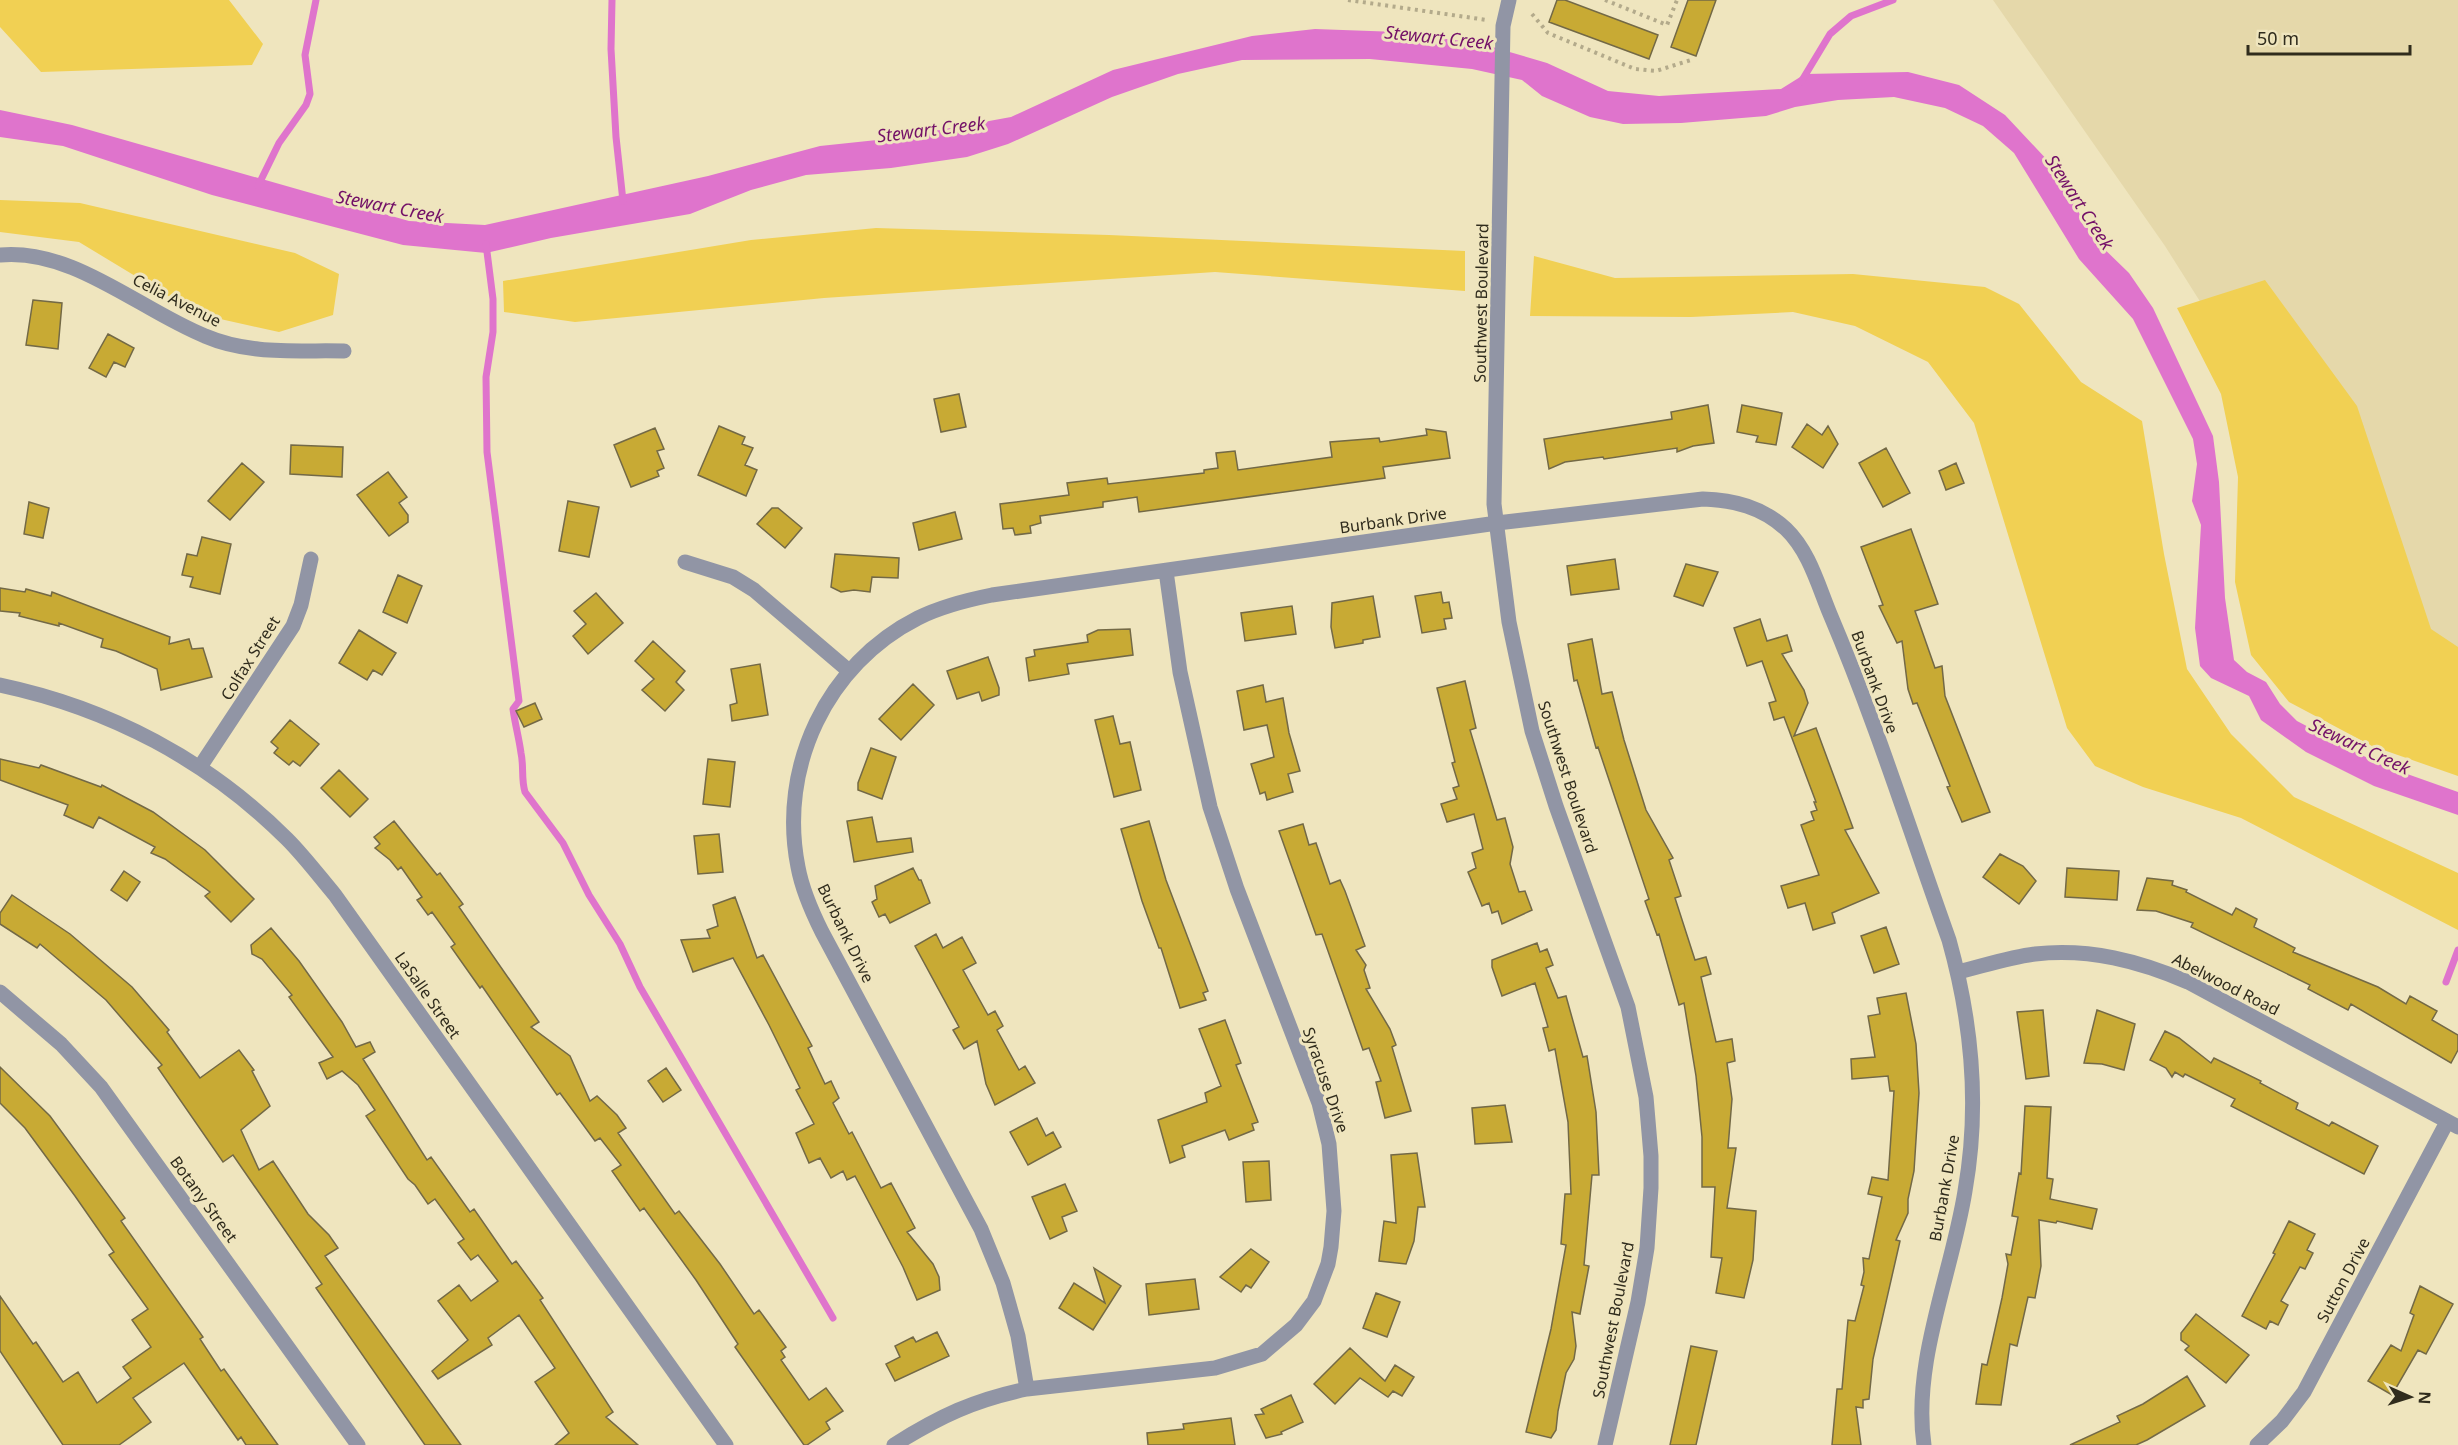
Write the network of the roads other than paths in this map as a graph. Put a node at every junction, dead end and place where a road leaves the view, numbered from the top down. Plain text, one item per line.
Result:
1 (1509, 0) edge
2 (0, 255) edge
3 (344, 351) dead end
4 (1497, 523) junction
5 (310, 559) dead end
6 (685, 562) dead end
7 (1166, 571) junction
8 (849, 671) junction
9 (0, 685) edge
10 (200, 767) junction
11 (1958, 972) junction
12 (0, 992) edge
13 (2453, 1124) edge
14 (1027, 1389) junction
15 (358, 1445) edge
16 (726, 1445) edge
17 (894, 1445) edge
18 (1605, 1445) edge
19 (1924, 1445) edge
20 (2257, 1445) edge

1 - 4 street, Southwest Boulevard
2 - 3 street, Celia Avenue
4 - 7 street, Burbank Drive
4 - 11 street, Burbank Drive
4 - 18 street, Southwest Boulevard
5 - 10 street, Colfax Street
6 - 8 street
7 - 8 street, Burbank Drive
7 - 14 street, Syracuse Drive
8 - 14 street, Burbank Drive
9 - 10 street, LaSalle Street
10 - 16 street, LaSalle Street
11 - 13 street, Abelwood Road
11 - 19 street, Burbank Drive
12 - 15 street, Botany Street
13 - 20 street, Sutton Drive
14 - 17 street, Syracuse Drive

